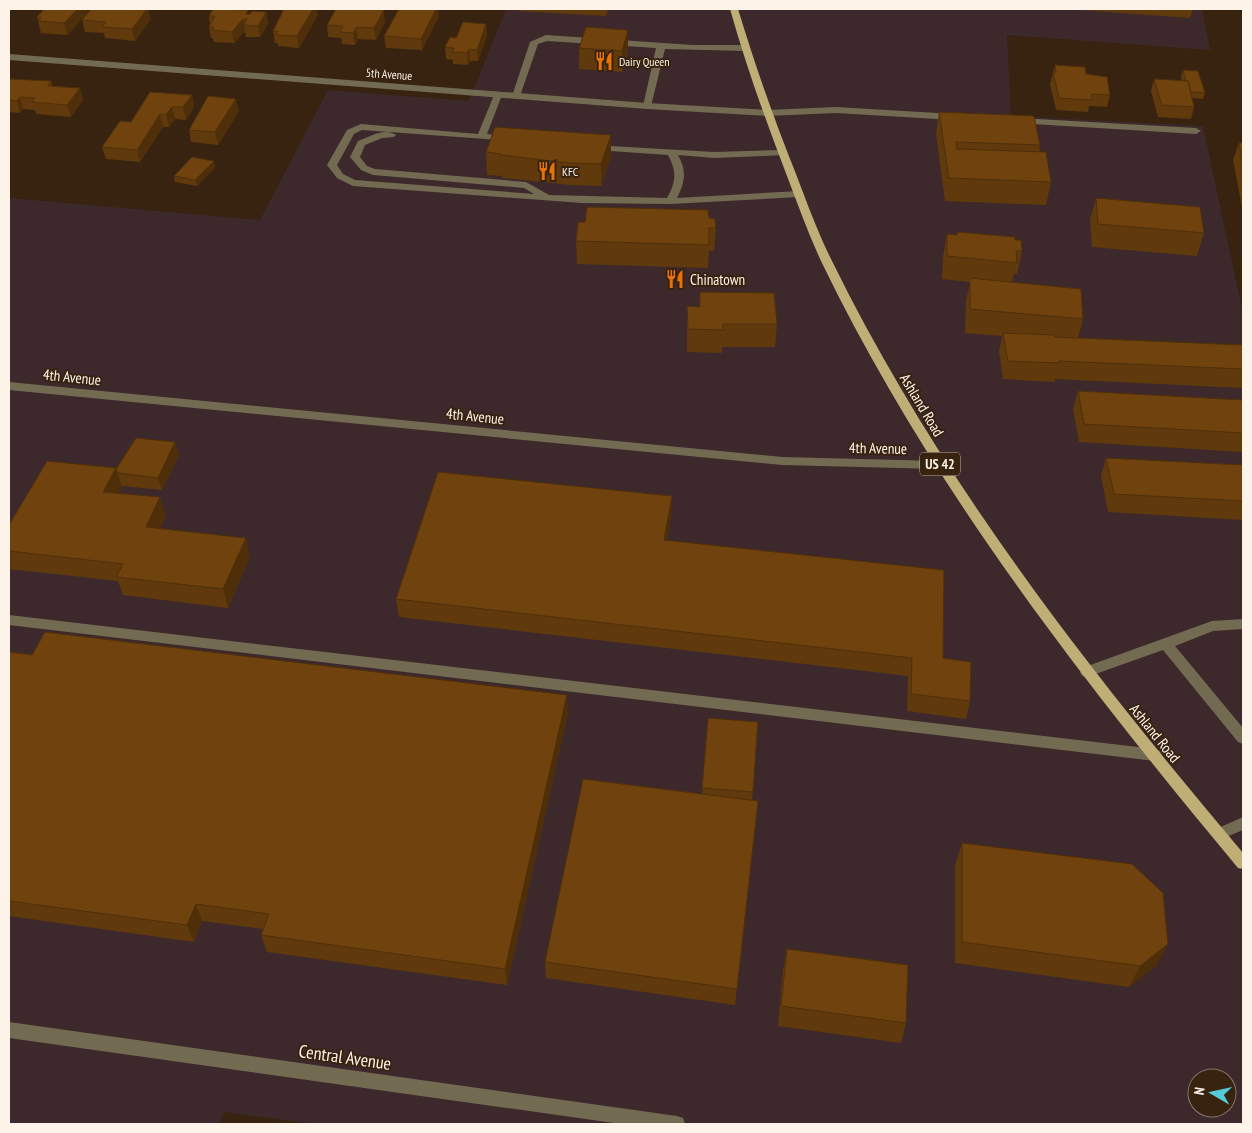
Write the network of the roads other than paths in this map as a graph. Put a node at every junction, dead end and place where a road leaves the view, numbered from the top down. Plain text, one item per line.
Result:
1 (734, 9) edge
2 (661, 46) junction
3 (745, 48) junction
4 (9, 57) edge
5 (498, 95) junction
6 (516, 96) junction
7 (647, 106) junction
8 (767, 112) junction
9 (963, 117) edge
10 (1011, 120) edge
11 (1196, 132) dead end
12 (481, 137) junction
13 (586, 146) edge
14 (672, 153) junction
15 (783, 153) junction
16 (799, 194) junction
17 (547, 197) junction
18 (670, 201) junction
19 (9, 386) edge
20 (940, 465) junction
21 (9, 620) edge
22 (1243, 624) edge
23 (1166, 644) junction
24 (1087, 672) junction
25 (1243, 738) edge
26 (1155, 756) junction
27 (1243, 823) edge
28 (1218, 834) junction
29 (1243, 863) edge
30 (9, 1030) edge
31 (677, 1124) edge

1 - 3 main road, Ashland Road / US 42
2 - 3 street
2 - 6 street
2 - 7 street
3 - 8 main road, Ashland Road / US 42
4 - 5 street, 5th Avenue
5 - 6 street, 5th Avenue
5 - 12 street
6 - 7 street, 5th Avenue
7 - 8 street, 5th Avenue
8 - 9 street, 5th Avenue
8 - 15 main road, Ashland Road / US 42
10 - 11 street
12 - 17 street
12 - 17 street
13 - 14 street
14 - 15 street
14 - 18 street
15 - 16 main road, Ashland Road / US 42
16 - 18 street
16 - 20 main road, Ashland Road / US 42
17 - 18 street
19 - 20 street, 4th Avenue
20 - 24 main road, Ashland Road / US 42
21 - 26 street
22 - 23 street
23 - 24 street
23 - 25 street
24 - 26 main road, Ashland Road / US 42
26 - 28 main road, Ashland Road / US 42
27 - 28 street
28 - 29 main road, Ashland Road / US 42
30 - 31 street, Central Avenue

